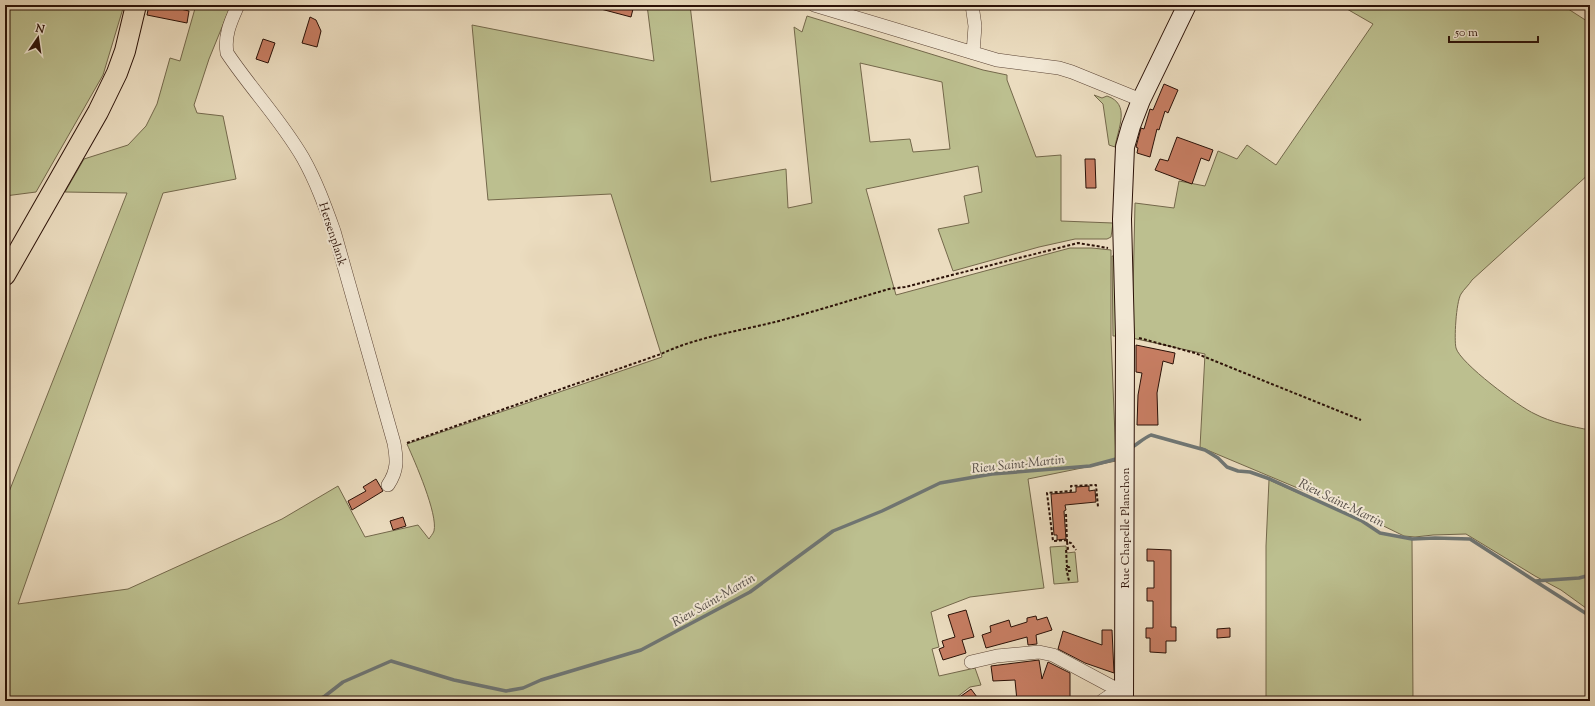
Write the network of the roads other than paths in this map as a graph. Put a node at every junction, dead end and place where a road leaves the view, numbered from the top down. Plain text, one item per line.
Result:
1 (136, 5) edge
2 (238, 5) edge
3 (814, 5) edge
4 (972, 5) edge
5 (1186, 5) edge
6 (973, 53) junction
7 (1140, 100) junction
8 (5, 276) edge
9 (388, 485) dead end
10 (971, 662) dead end
11 (1124, 697) edge
12 (1102, 701) edge

1 - 8 main road
2 - 9 street, Hersenplank
3 - 6 street
4 - 6 street
5 - 7 street, Rue Chapelle Planchon
6 - 7 street
7 - 11 street, Rue Chapelle Planchon
10 - 11 street
11 - 12 street

